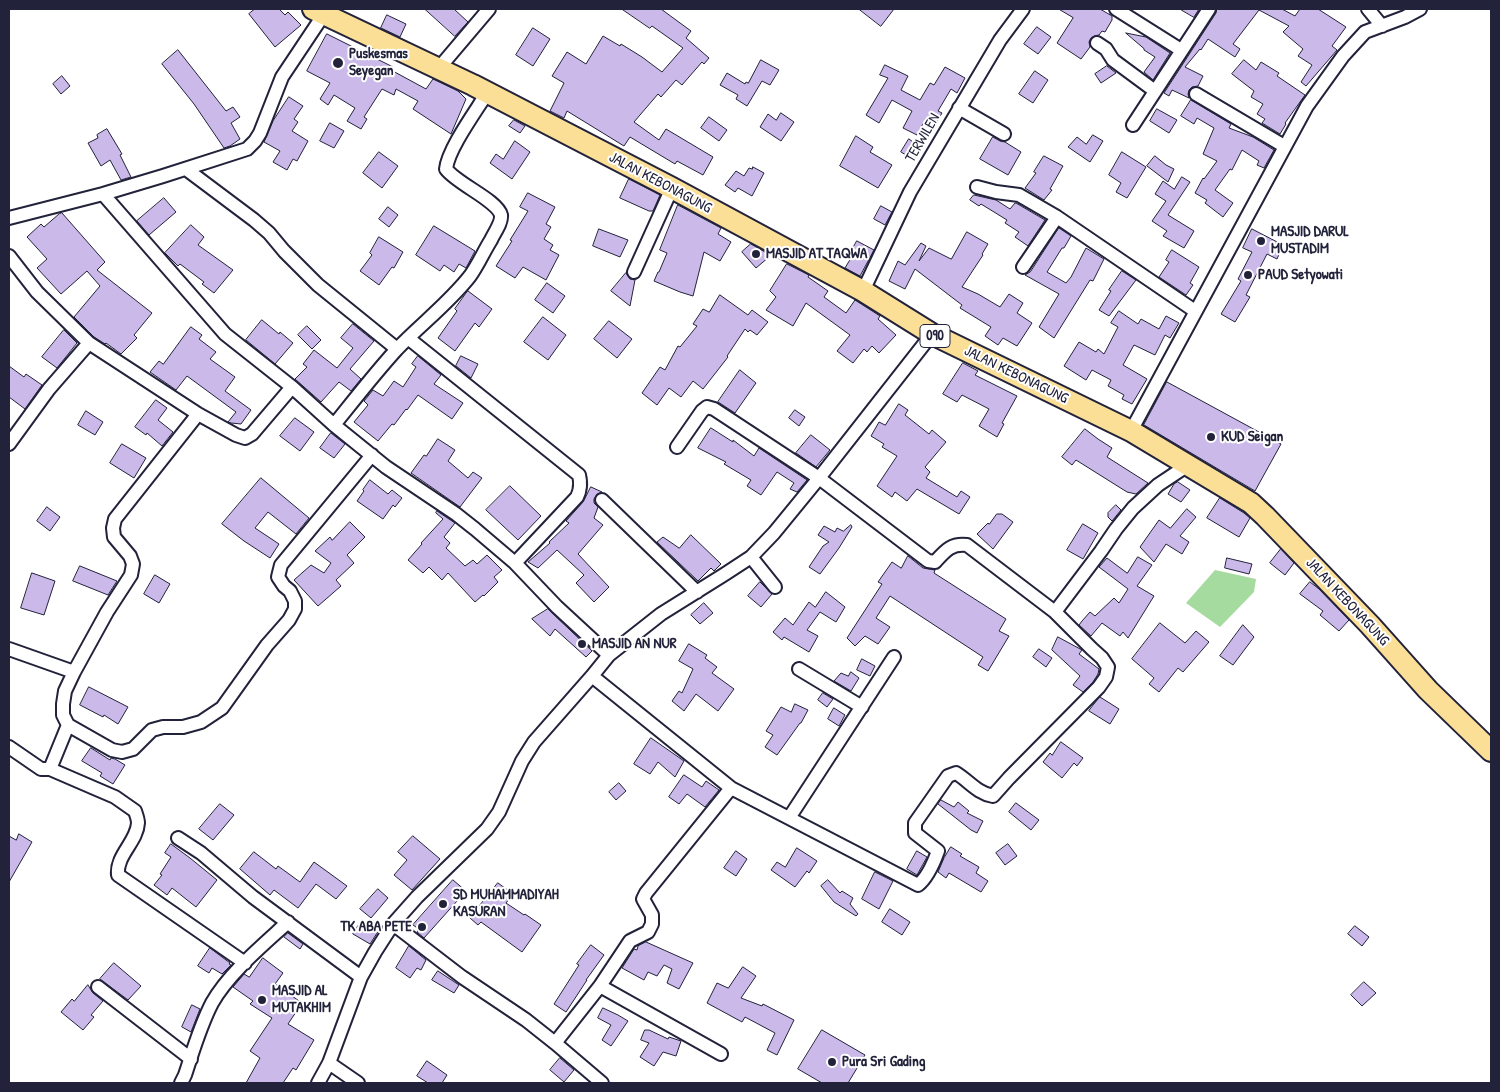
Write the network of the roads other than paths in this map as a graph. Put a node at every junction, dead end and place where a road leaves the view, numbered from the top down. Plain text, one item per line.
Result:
1 (489, 9) edge
2 (1022, 9) edge
3 (1116, 9) edge
4 (1209, 9) edge
5 (1368, 9) edge
6 (1420, 9) edge
7 (318, 12) edge
8 (1382, 26) junction
9 (1097, 43) dead end
10 (1182, 50) junction
11 (439, 68) junction
12 (1155, 91) junction
13 (487, 92) junction
14 (1196, 94) dead end
15 (959, 108) junction
16 (1132, 125) dead end
17 (1004, 134) dead end
18 (1284, 146) junction
19 (186, 169) junction
20 (977, 187) dead end
21 (672, 188) junction
22 (102, 194) junction
23 (1056, 217) junction
24 (9, 218) edge
25 (9, 256) edge
26 (1023, 267) dead end
27 (634, 272) dead end
28 (864, 291) junction
29 (1195, 311) junction
30 (932, 334) junction
31 (408, 338) junction
32 (89, 343) junction
33 (397, 349) junction
34 (292, 388) junction
35 (198, 414) junction
36 (334, 425) junction
37 (1131, 431) junction
38 (9, 444) edge
39 (676, 447) dead end
40 (372, 455) junction
41 (1188, 465) junction
42 (819, 478) junction
43 (602, 500) dead end
44 (751, 557) junction
45 (514, 563) junction
46 (775, 587) dead end
47 (697, 592) junction
48 (1055, 612) junction
49 (9, 649) edge
50 (609, 655) junction
51 (894, 657) dead end
52 (800, 669) dead end
53 (74, 672) junction
54 (592, 676) junction
55 (862, 707) junction
56 (68, 725) junction
57 (9, 747) edge
58 (1491, 752) edge
59 (50, 769) junction
60 (731, 788) junction
61 (789, 818) junction
62 (178, 838) dead end
63 (288, 922) junction
64 (393, 924) junction
65 (245, 963) junction
66 (361, 977) junction
67 (600, 986) junction
68 (98, 987) dead end
69 (555, 1043) junction
70 (721, 1054) dead end
71 (191, 1059) junction
72 (329, 1064) junction
73 (181, 1083) edge
74 (318, 1083) edge
75 (358, 1083) edge
76 (602, 1083) edge

1 - 11 street
2 - 15 street, TERWILEN
3 - 10 street
4 - 10 street
5 - 8 street
6 - 8 street
7 - 11 main road, JALAN KEBONAGUNG / 090
7 - 19 street
8 - 18 street
9 - 12 street
10 - 12 street
11 - 13 main road, JALAN KEBONAGUNG / 090
12 - 16 street
13 - 21 main road, JALAN KEBONAGUNG / 090
13 - 31 street
14 - 18 street
15 - 17 street
15 - 28 street, TERWILEN
18 - 29 street
19 - 22 street
19 - 33 street
20 - 23 street
21 - 27 street
21 - 28 main road, JALAN KEBONAGUNG / 090
22 - 24 street
22 - 34 street
23 - 26 street
23 - 29 street
25 - 32 street
28 - 30 main road, JALAN KEBONAGUNG / 090
29 - 37 street
30 - 37 main road, JALAN KEBONAGUNG / 090
30 - 42 street
31 - 33 street
31 - 45 street
32 - 35 street
32 - 38 street
33 - 36 street
34 - 35 street
34 - 36 street
35 - 53 street
36 - 40 street
37 - 41 main road, JALAN KEBONAGUNG / 090
39 - 42 street
40 - 45 street
40 - 56 street
41 - 48 street
41 - 58 main road, JALAN KEBONAGUNG / 090
42 - 44 street
42 - 48 street
43 - 47 street
44 - 46 street
44 - 47 street
45 - 50 street
47 - 50 street
48 - 61 street
49 - 53 street
50 - 54 street
51 - 55 street
52 - 55 street
53 - 56 street
54 - 60 street
54 - 64 street
55 - 61 street
56 - 59 street
57 - 59 street
59 - 65 street
60 - 61 street
60 - 67 street
62 - 63 street
63 - 65 street
63 - 66 street
64 - 66 street
64 - 69 street
65 - 71 street
66 - 72 street
67 - 69 street
67 - 70 street
68 - 71 street
69 - 76 street
71 - 73 street
72 - 74 street
72 - 75 street

